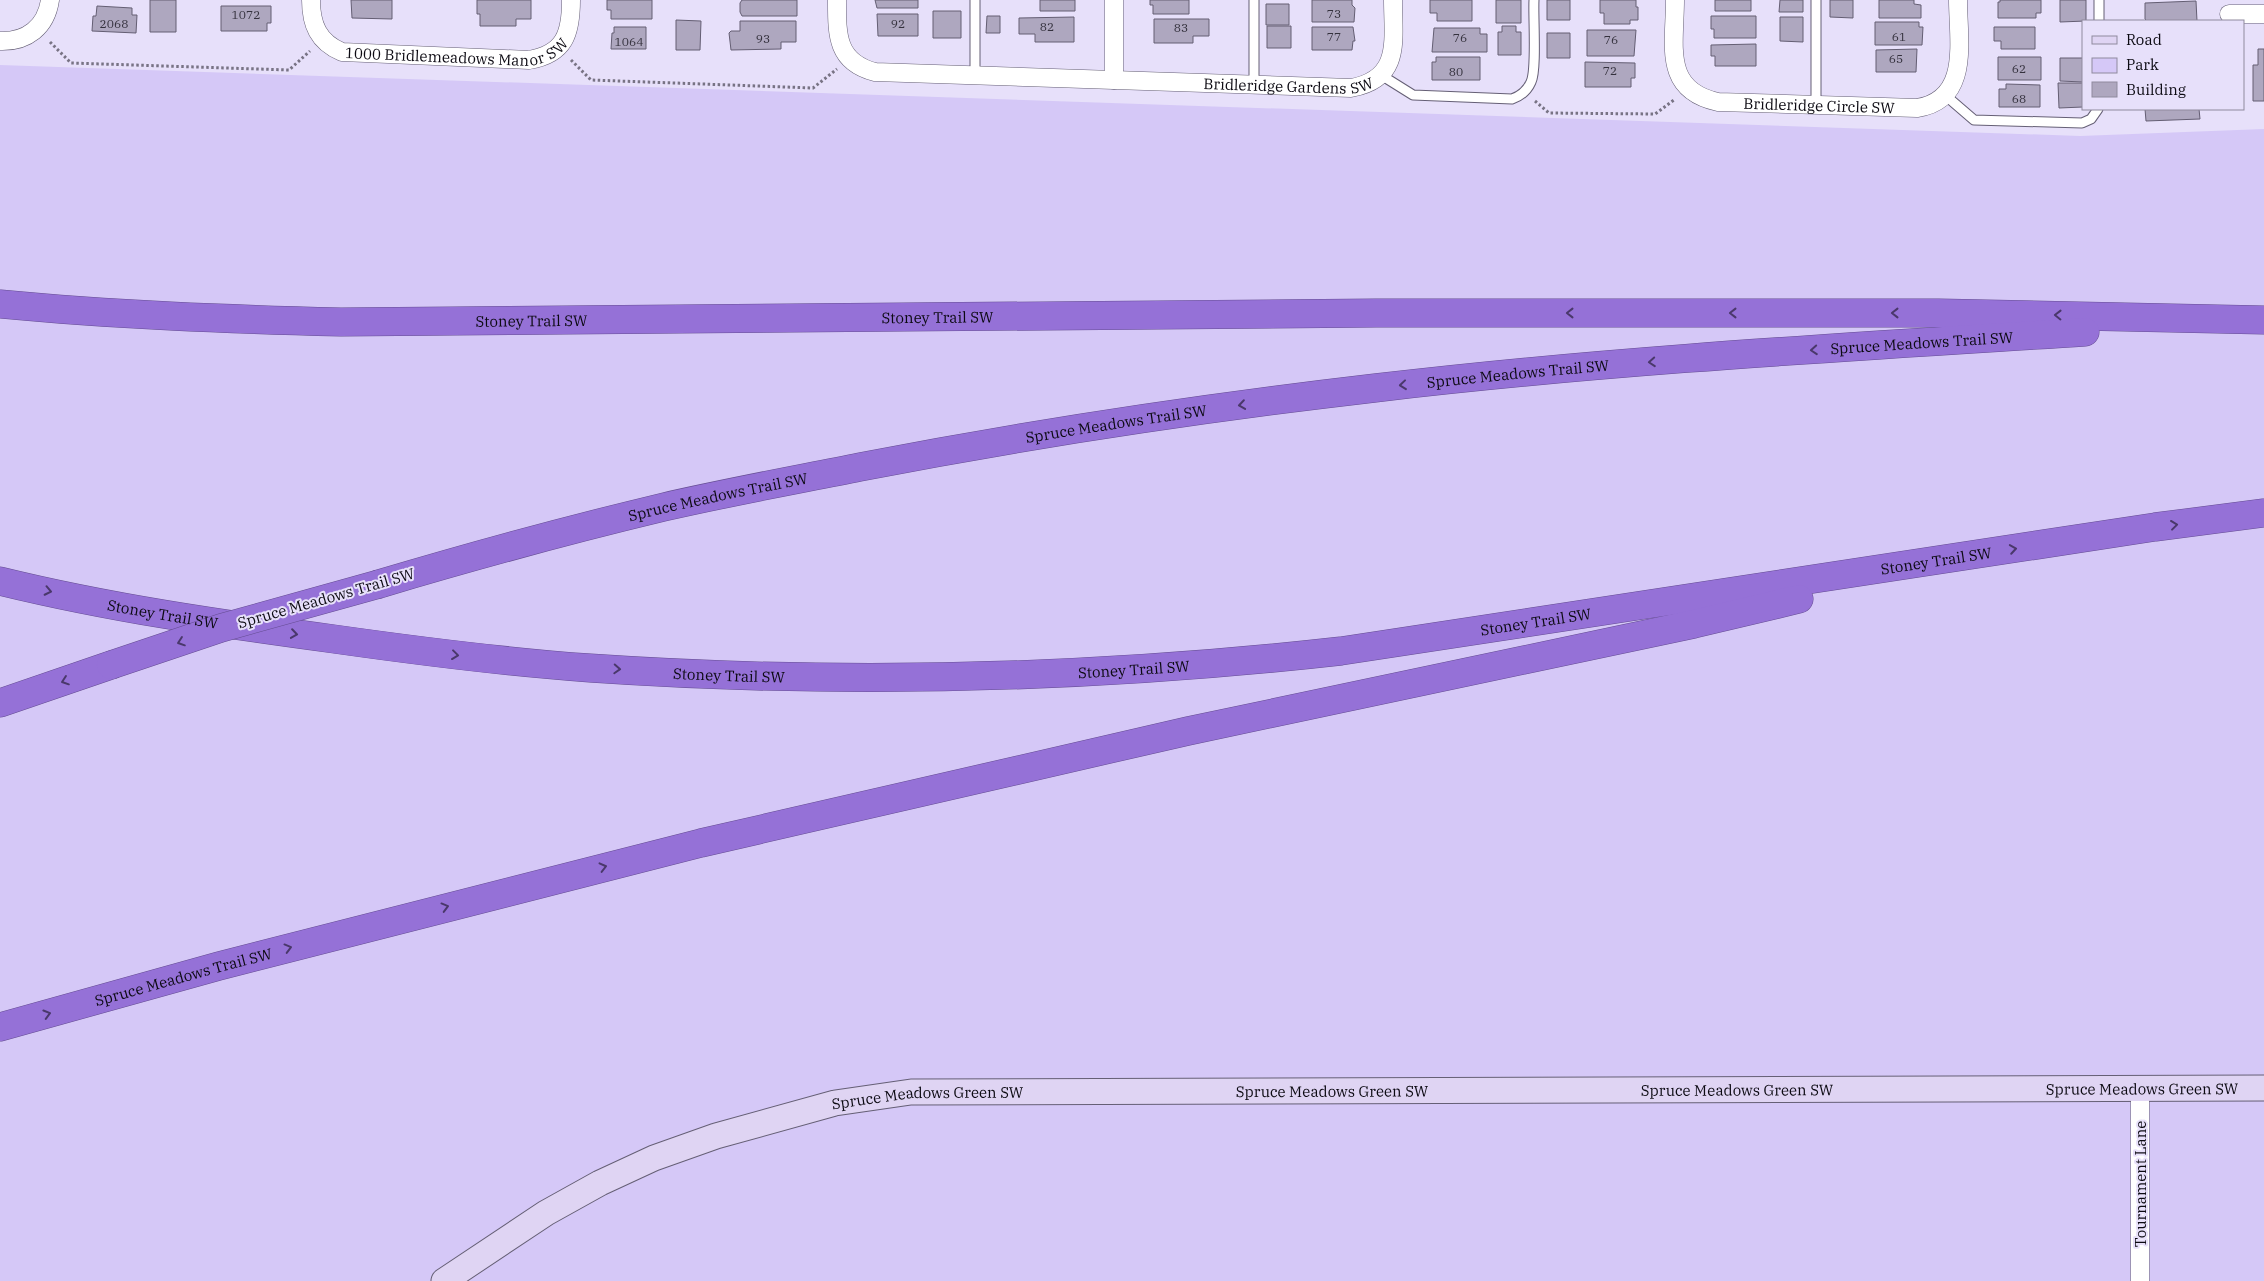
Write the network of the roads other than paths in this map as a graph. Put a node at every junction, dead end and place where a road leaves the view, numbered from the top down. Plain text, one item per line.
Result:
1 (50, 0) edge
2 (311, 0) edge
3 (571, 0) edge
4 (837, 0) edge
5 (975, 0) edge
6 (1114, 0) edge
7 (1254, 0) edge
8 (1393, 0) edge
9 (1534, 0) edge
10 (1675, 0) edge
11 (1816, 0) edge
12 (1958, 0) edge
13 (2099, 0) edge
14 (2229, 12) edge
15 (2264, 14) edge
16 (2099, 20) edge
17 (0, 41) edge
18 (975, 75) junction
19 (1381, 75) junction
20 (1114, 80) junction
21 (1254, 84) junction
22 (1945, 96) junction
23 (1816, 104) junction
24 (2097, 110) edge
25 (0, 304) edge
26 (2264, 320) edge
27 (2264, 513) edge
28 (1913, 565) junction
29 (0, 582) edge
30 (0, 703) edge
31 (0, 1027) edge
32 (2140, 1088) junction
33 (2264, 1088) edge
34 (444, 1281) edge
35 (2140, 1281) edge

1 - 17 street
2 - 3 street, 1000 Bridlemeadows Manor SW
4 - 18 street, Bridleridge Gardens SW
5 - 18 lane
6 - 20 street
7 - 21 lane
8 - 19 street, Bridleridge Gardens SW
9 - 19 lane
10 - 23 street, Bridleridge Circle SW
11 - 23 lane
12 - 22 street
13 - 16 lane
14 - 15 street
18 - 20 street, Bridleridge Gardens SW
19 - 21 street, Bridleridge Gardens SW
20 - 21 street, Bridleridge Gardens SW
22 - 23 street, Bridleridge Circle SW
22 - 24 lane
26 -> 25 highway, Stoney Trail SW
26 -> 30 highway, Spruce Meadows Trail SW, bridge
28 -> 27 highway, Stoney Trail SW
29 -> 28 highway, Stoney Trail SW
31 -> 28 highway, Spruce Meadows Trail SW
32 - 33 street, Spruce Meadows Green SW
32 - 34 street, Spruce Meadows Green SW
32 - 35 street, Tournament Lane

